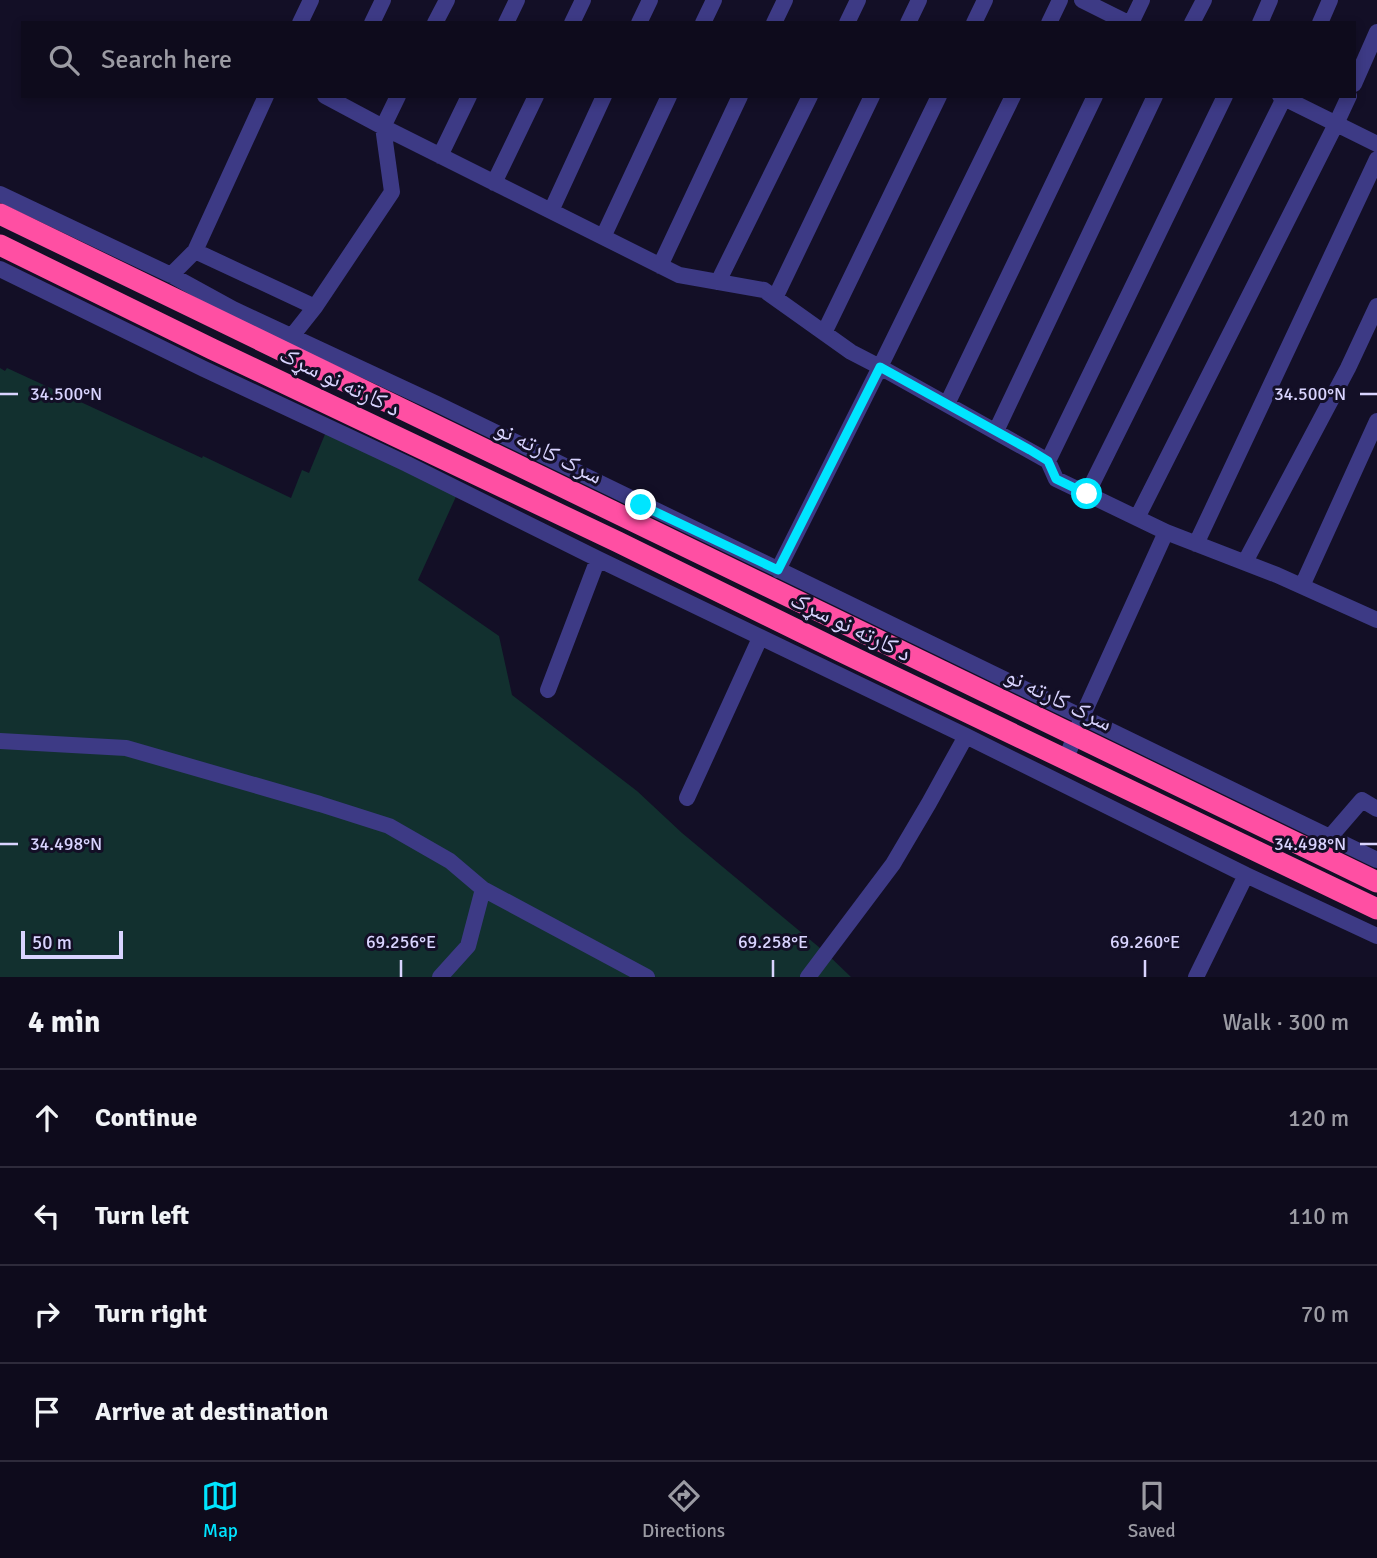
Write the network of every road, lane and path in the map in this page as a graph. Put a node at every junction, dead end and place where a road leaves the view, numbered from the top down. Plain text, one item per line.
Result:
1 (311, 0) edge
2 (383, 0) edge
3 (447, 0) edge
4 (517, 0) edge
5 (583, 0) edge
6 (650, 0) edge
7 (714, 0) edge
8 (785, 0) edge
9 (858, 0) edge
10 (919, 0) edge
11 (985, 0) edge
12 (1060, 0) edge
13 (1082, 0) edge
14 (1142, 0) edge
15 (1204, 0) edge
16 (1270, 0) edge
17 (1331, 0) edge
18 (301, 21) edge
19 (373, 21) edge
20 (436, 21) edge
21 (507, 21) edge
22 (573, 21) edge
23 (640, 21) edge
24 (704, 21) edge
25 (775, 21) edge
26 (848, 21) edge
27 (909, 21) edge
28 (975, 21) edge
29 (1050, 21) edge
30 (1126, 21) edge
31 (1131, 21) edge
32 (1193, 21) edge
33 (1261, 21) edge
34 (1321, 21) edge
35 (1377, 32) edge
36 (1356, 79) edge
37 (265, 98) edge
38 (332, 98) edge
39 (397, 98) edge
40 (468, 98) edge
41 (535, 98) edge
42 (603, 98) edge
43 (668, 98) edge
44 (739, 98) edge
45 (809, 98) edge
46 (872, 98) edge
47 (938, 98) edge
48 (1012, 98) edge
49 (1094, 98) edge
50 (1154, 98) edge
51 (1224, 98) edge
52 (1283, 98) edge
53 (1285, 98) edge
54 (1348, 98) edge
55 (1336, 124) junction
56 (383, 127) junction
57 (1377, 144) edge
58 (440, 156) junction
59 (1377, 159) edge
60 (494, 183) junction
61 (0, 194) edge
62 (551, 211) junction
63 (0, 214) edge
64 (603, 237) junction
65 (0, 245) edge
66 (195, 251) junction
67 (660, 266) junction
68 (0, 269) edge
69 (171, 275) junction
70 (718, 282) junction
71 (775, 298) junction
72 (1377, 306) edge
73 (315, 307) junction
74 (824, 333) junction
75 (292, 336) junction
76 (295, 360) junction
77 (880, 367) junction
78 (286, 384) junction
79 (947, 404) junction
80 (1377, 421) edge
81 (996, 431) junction
82 (1048, 461) junction
83 (1087, 494) junction
84 (1138, 519) junction
85 (1166, 532) junction
86 (1196, 544) junction
87 (598, 559) junction
88 (1245, 562) junction
89 (778, 570) junction
90 (1302, 586) junction
91 (1377, 620) edge
92 (760, 638) junction
93 (548, 690) dead end
94 (1078, 726) junction
95 (966, 736) junction
96 (0, 741) edge
97 (1066, 759) junction
98 (1130, 764) junction
99 (1122, 785) junction
100 (687, 798) dead end
101 (1377, 809) edge
102 (1330, 837) junction
103 (1377, 860) edge
104 (1246, 875) junction
105 (1377, 882) edge
106 (483, 889) junction
107 (1377, 909) edge
108 (1377, 936) edge
109 (812, 975) edge
110 (440, 977) edge
111 (647, 977) edge
112 (1196, 977) edge

1 - 18 street
2 - 19 street
3 - 20 street
4 - 21 street
5 - 22 street
6 - 23 street
7 - 24 street
8 - 25 street
9 - 26 street
10 - 27 street
11 - 28 street
12 - 29 street
13 - 30 street
14 - 31 street
15 - 32 street
16 - 33 street
17 - 34 street
35 - 36 street
37 - 66 street
38 - 56 street
39 - 56 street
40 - 58 street
41 - 60 street
42 - 62 street
43 - 64 street
44 - 67 street
45 - 70 street
46 - 71 street
47 - 74 street
48 - 77 street
49 - 79 street
50 - 81 street
51 - 82 street
52 - 83 street
53 - 55 street
54 - 55 street
55 - 57 street
55 - 84 street
56 - 58 street
56 - 73 street
58 - 60 street
59 - 86 street
60 - 62 street
61 - 69 street
62 - 64 street
63 - 76 highway, سرک کارته نو
64 - 67 street
65 - 78 highway, د کارته نو سړک
66 - 69 street
66 - 73 street
67 - 70 street
68 - 87 street
69 - 75 street
70 - 71 street
71 - 74 street
72 - 88 street
73 - 75 street
74 - 77 street
75 - 89 street
76 - 78 highway
76 - 94 highway, سرک کارته نو
77 - 79 street
77 - 89 street
78 - 97 highway, د کارته نو سړک
79 - 81 street
80 - 90 street
81 - 82 street
82 - 83 street
83 - 84 street
84 - 85 street
85 - 86 street
85 - 94 street
86 - 88 street
87 - 92 street
87 - 93 street
88 - 90 street
89 - 94 street
90 - 91 street
92 - 95 street
92 - 100 street
94 - 97 street
94 - 98 highway, سرک کارته نو
94 - 102 street
95 - 104 street
95 - 109 street
96 - 106 street
97 - 99 highway, د کارته نو سړک
98 - 99 highway
98 - 105 highway, سرک کارته نو
99 - 107 highway, د کارته نو سړک
101 - 102 street
102 - 103 street
104 - 108 street
104 - 112 street
106 - 110 street
106 - 111 street

